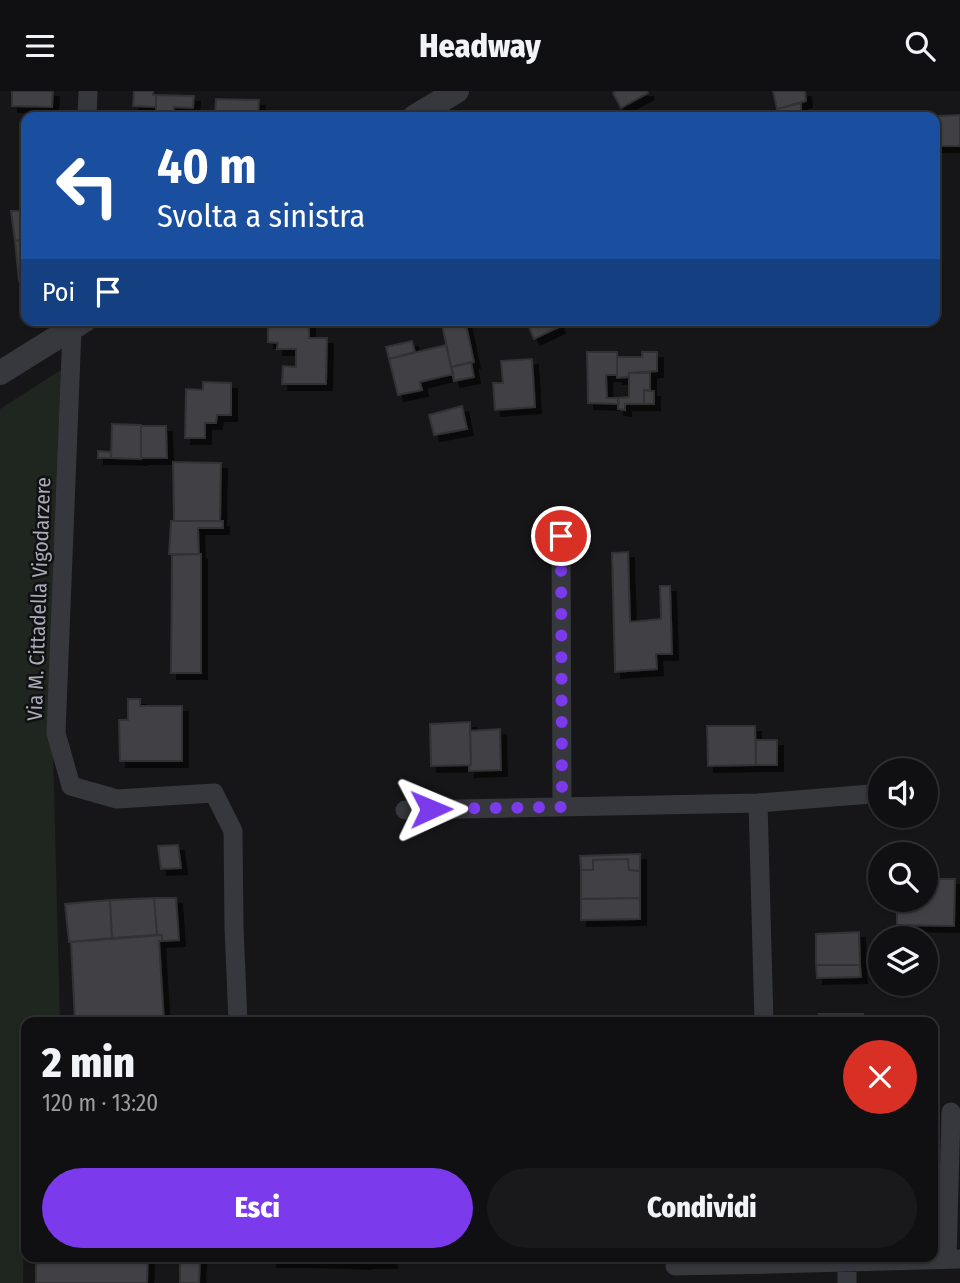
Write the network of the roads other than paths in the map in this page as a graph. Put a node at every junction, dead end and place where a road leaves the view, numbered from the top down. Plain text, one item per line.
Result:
1 (88, 91) edge
2 (457, 91) edge
3 (87, 112) edge
4 (422, 112) edge
5 (76, 326) edge
6 (79, 326) edge
7 (0, 373) edge
8 (561, 536) dead end
9 (868, 795) edge
10 (758, 803) junction
11 (562, 807) junction
12 (405, 810) dead end
13 (238, 1017) edge
14 (764, 1017) edge
15 (951, 1112) dead end
16 (946, 1259) edge
17 (739, 1262) edge
18 (847, 1262) edge
19 (675, 1266) dead end
20 (847, 1283) edge

1 - 3 street
2 - 4 street
5 - 7 street
6 - 13 street, Via M. Cittadella Vigodarzere
8 - 11 street
9 - 10 street
10 - 11 street
10 - 14 street
11 - 12 street
15 - 16 street
17 - 19 street
18 - 20 street

